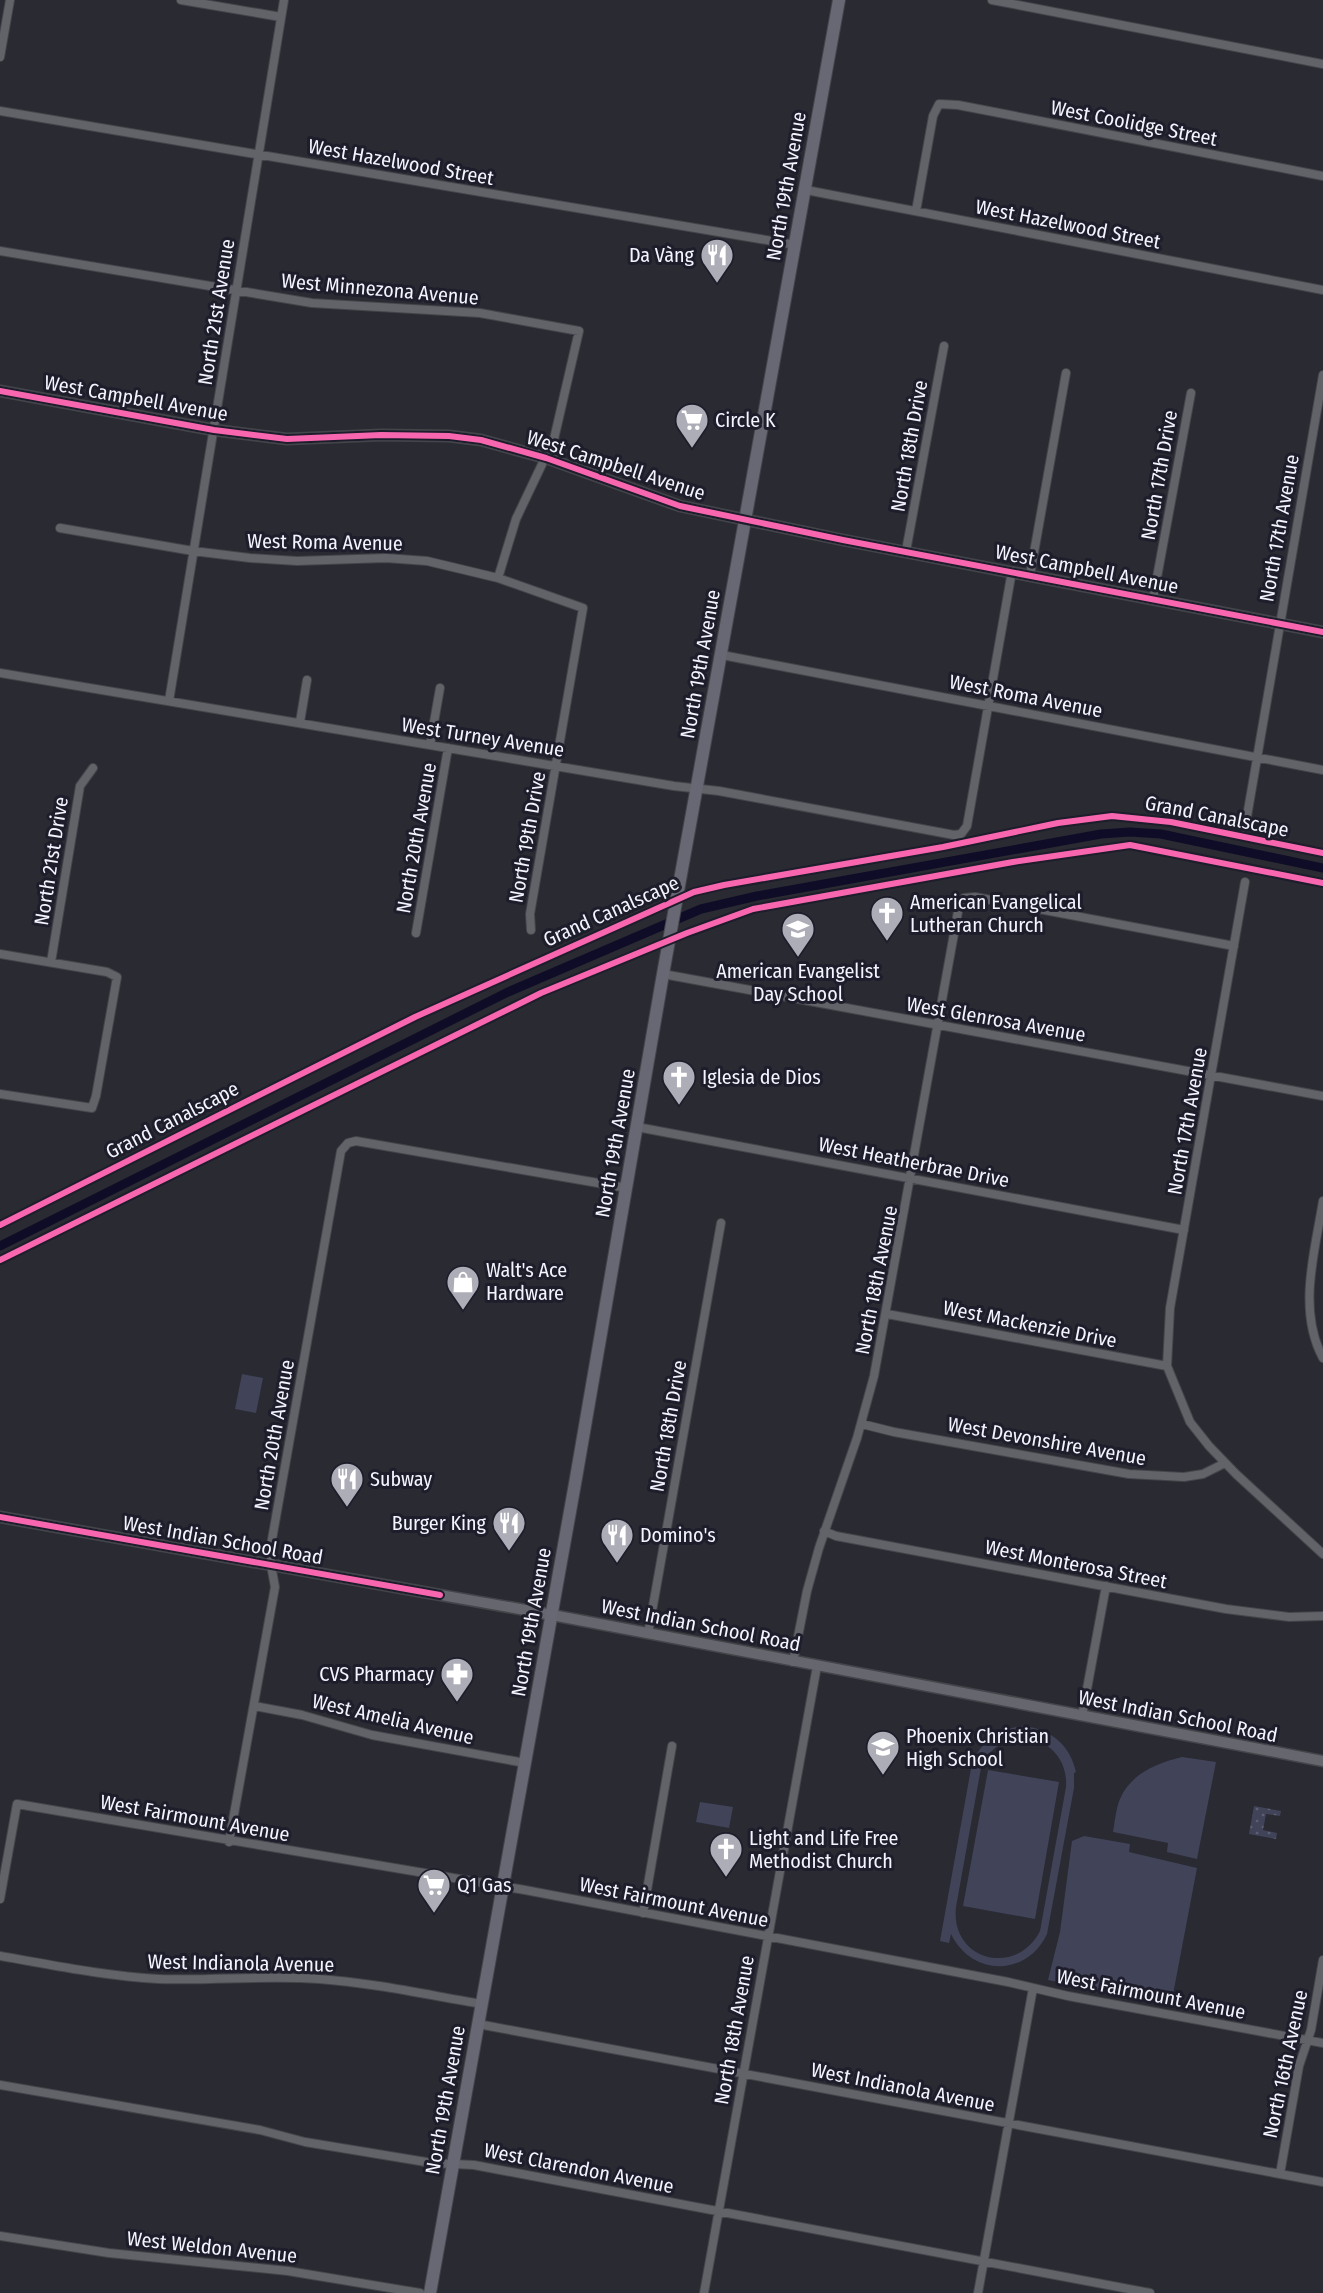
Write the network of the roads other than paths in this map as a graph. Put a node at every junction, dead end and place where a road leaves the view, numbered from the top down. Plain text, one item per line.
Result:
1 (10, 0) edge
2 (181, 0) edge
3 (284, 0) edge
4 (839, 0) edge
5 (992, 0) edge
6 (281, 17) junction
7 (0, 57) edge
8 (1323, 64) edge
9 (0, 111) edge
10 (258, 154) junction
11 (1323, 176) edge
12 (806, 190) junction
13 (916, 211) junction
14 (796, 245) junction
15 (0, 251) edge
16 (237, 290) junction
17 (1323, 290) edge
18 (944, 346) dead end
19 (1066, 373) dead end
20 (1323, 375) edge
21 (0, 391) edge
22 (1191, 393) dead end
23 (214, 430) junction
24 (546, 458) junction
25 (746, 519) junction
26 (60, 528) dead end
27 (193, 550) junction
28 (906, 551) junction
29 (1012, 572) junction
30 (1030, 575) junction
31 (498, 578) junction
32 (1154, 598) junction
33 (583, 608) joint
34 (1279, 623) junction
35 (1323, 632) edge
36 (722, 655) junction
37 (0, 673) edge
38 (307, 680) dead end
39 (440, 688) dead end
40 (169, 701) junction
41 (989, 705) junction
42 (300, 722) junction
43 (430, 745) junction
44 (448, 748) junction
45 (1256, 757) junction
46 (556, 766) junction
47 (93, 768) dead end
48 (1323, 770) edge
49 (698, 788) junction
50 (1245, 828) dead end
51 (1245, 882) dead end
52 (531, 930) dead end
53 (416, 933) dead end
54 (1234, 946) junction
55 (0, 954) edge
56 (51, 962) junction
57 (663, 974) junction
58 (938, 1025) junction
59 (1212, 1076) junction
60 (1323, 1096) edge
61 (0, 1097) edge
62 (638, 1127) junction
63 (911, 1179) junction
64 (627, 1188) junction
65 (1323, 1201) edge
66 (722, 1223) dead end
67 (1184, 1230) junction
68 (887, 1314) junction
69 (1323, 1358) edge
70 (1167, 1366) junction
71 (862, 1424) junction
72 (1225, 1463) junction
73 (0, 1517) edge
74 (824, 1531) junction
75 (1323, 1554) edge
76 (271, 1565) junction
77 (1106, 1586) junction
78 (552, 1615) junction
79 (1323, 1617) edge
80 (648, 1634) junction
81 (793, 1662) junction
82 (817, 1666) junction
83 (254, 1706) junction
84 (1082, 1716) junction
85 (672, 1746) dead end
86 (1323, 1761) edge
87 (525, 1763) junction
88 (229, 1842) junction
89 (503, 1887) junction
90 (0, 1899) edge
91 (643, 1913) junction
92 (768, 1936) junction
93 (0, 1956) edge
94 (1323, 1960) edge
95 (1033, 1988) junction
96 (482, 2004) junction
97 (478, 2024) junction
98 (1307, 2040) junction
99 (1323, 2043) edge
100 (743, 2074) junction
101 (0, 2085) edge
102 (1010, 2124) junction
103 (453, 2164) junction
104 (1280, 2174) junction
105 (1323, 2182) edge
106 (718, 2212) junction
107 (0, 2236) edge
108 (983, 2262) junction
109 (420, 2293) edge
110 (430, 2293) edge
111 (704, 2293) edge
112 (978, 2293) edge
113 (1150, 2293) edge

1 - 7 street
2 - 6 street
3 - 6 street, North 21st Avenue
4 - 12 main road, North 19th Avenue
5 - 8 street
6 - 10 street, North 21st Avenue
9 - 10 street, West Hazelwood Street
10 - 14 street, West Hazelwood Street
10 - 16 street, North 21st Avenue
11 - 13 street, West Coolidge Street
12 - 13 street, West Hazelwood Street
12 - 14 main road, North 19th Avenue
13 - 17 street, West Hazelwood Street
14 - 25 main road, North 19th Avenue
15 - 16 street, West Minnezona Avenue
16 - 23 street, North 21st Avenue
16 - 24 street, West Minnezona Avenue
18 - 28 street, North 18th Drive
19 - 30 street
20 - 34 street, North 17th Avenue
21 - 23 street, West Campbell Avenue
22 - 32 street, North 17th Drive
23 - 24 street, West Campbell Avenue
23 - 27 street, North 21st Avenue
24 - 25 street, West Campbell Avenue
24 - 31 street
25 - 28 street, West Campbell Avenue
25 - 36 main road, North 19th Avenue
26 - 27 street, West Roma Avenue
27 - 31 street, West Roma Avenue
27 - 40 street, North 21st Avenue
28 - 29 street, West Campbell Avenue
29 - 30 street, West Campbell Avenue
29 - 41 street
30 - 32 street, West Campbell Avenue
31 - 33 street, West Roma Avenue
32 - 34 street, West Campbell Avenue
33 - 46 street, North 19th Drive
34 - 35 street, West Campbell Avenue
34 - 45 street, North 17th Avenue
36 - 41 street, West Roma Avenue
36 - 49 main road, North 19th Avenue
37 - 40 street, West Turney Avenue
38 - 42 street
39 - 43 street, North 20th Avenue
40 - 42 street, West Turney Avenue
41 - 45 street, West Roma Avenue
41 - 49 street, West Turney Avenue
42 - 43 street, West Turney Avenue
43 - 44 street, West Turney Avenue
44 - 46 street, West Turney Avenue
44 - 53 street, North 20th Avenue
45 - 48 street, West Roma Avenue
45 - 50 street, North 17th Avenue
46 - 49 street, West Turney Avenue
46 - 52 street, North 19th Drive
47 - 56 street, North 21st Drive
49 - 57 main road, North 19th Avenue
51 - 54 street, North 17th Avenue
54 - 58 street, North 18th Avenue
54 - 59 street, North 17th Avenue
55 - 56 street
56 - 61 street
57 - 58 street, West Glenrosa Avenue
57 - 62 main road, North 19th Avenue
58 - 59 street, West Glenrosa Avenue
58 - 63 street, North 18th Avenue
59 - 60 street, West Glenrosa Avenue
59 - 67 street, North 17th Avenue
62 - 63 street, West Heatherbrae Drive
62 - 64 main road, North 19th Avenue
63 - 67 street, West Heatherbrae Drive
63 - 68 street, North 18th Avenue
64 - 76 street, North 20th Avenue
64 - 78 main road, North 19th Avenue
65 - 69 street
66 - 80 street, North 18th Drive
67 - 70 street, North 17th Avenue
68 - 70 street, West Mackenzie Drive
68 - 71 street, North 18th Avenue
70 - 72 street
71 - 72 street, West Devonshire Avenue
71 - 74 street, North 18th Avenue
72 - 75 street
73 - 76 street, West Indian School Road
74 - 77 street, West Monterosa Street
74 - 81 street, North 18th Avenue
76 - 78 street, West Indian School Road
76 - 83 street, North 20th Avenue
77 - 79 street, West Monterosa Street
77 - 84 street
78 - 80 street, West Indian School Road
78 - 87 main road, North 19th Avenue
80 - 81 street, West Indian School Road
81 - 82 street, West Indian School Road
82 - 84 street, West Indian School Road
82 - 92 street, North 18th Avenue
83 - 87 street, West Amelia Avenue
83 - 88 street, North 20th Avenue
84 - 86 street, West Indian School Road
85 - 91 street
87 - 89 main road, North 19th Avenue
88 - 89 street, West Fairmount Avenue
88 - 90 street, West Fairmount Avenue
89 - 91 street, West Fairmount Avenue
89 - 96 main road, North 19th Avenue
91 - 92 street, West Fairmount Avenue
92 - 95 street, West Fairmount Avenue
92 - 100 street, North 18th Avenue
93 - 96 street, West Indianola Avenue
94 - 98 street, North 16th Avenue
95 - 98 street, West Fairmount Avenue
95 - 102 street
96 - 97 main road, North 19th Avenue
97 - 100 street, West Indianola Avenue
97 - 103 main road, North 19th Avenue
98 - 99 street, West Fairmount Avenue
98 - 104 street, North 16th Avenue
100 - 102 street, West Indianola Avenue
100 - 106 street, North 18th Avenue
101 - 103 street, West Clarendon Avenue
102 - 104 street, West Indianola Avenue
102 - 108 street
103 - 106 street, West Clarendon Avenue
103 - 110 main road, North 19th Avenue
104 - 105 street, West Indianola Avenue
106 - 108 street, West Clarendon Avenue
106 - 111 street, North 18th Avenue
107 - 109 street, West Weldon Avenue
108 - 112 street
108 - 113 street, West Clarendon Avenue

